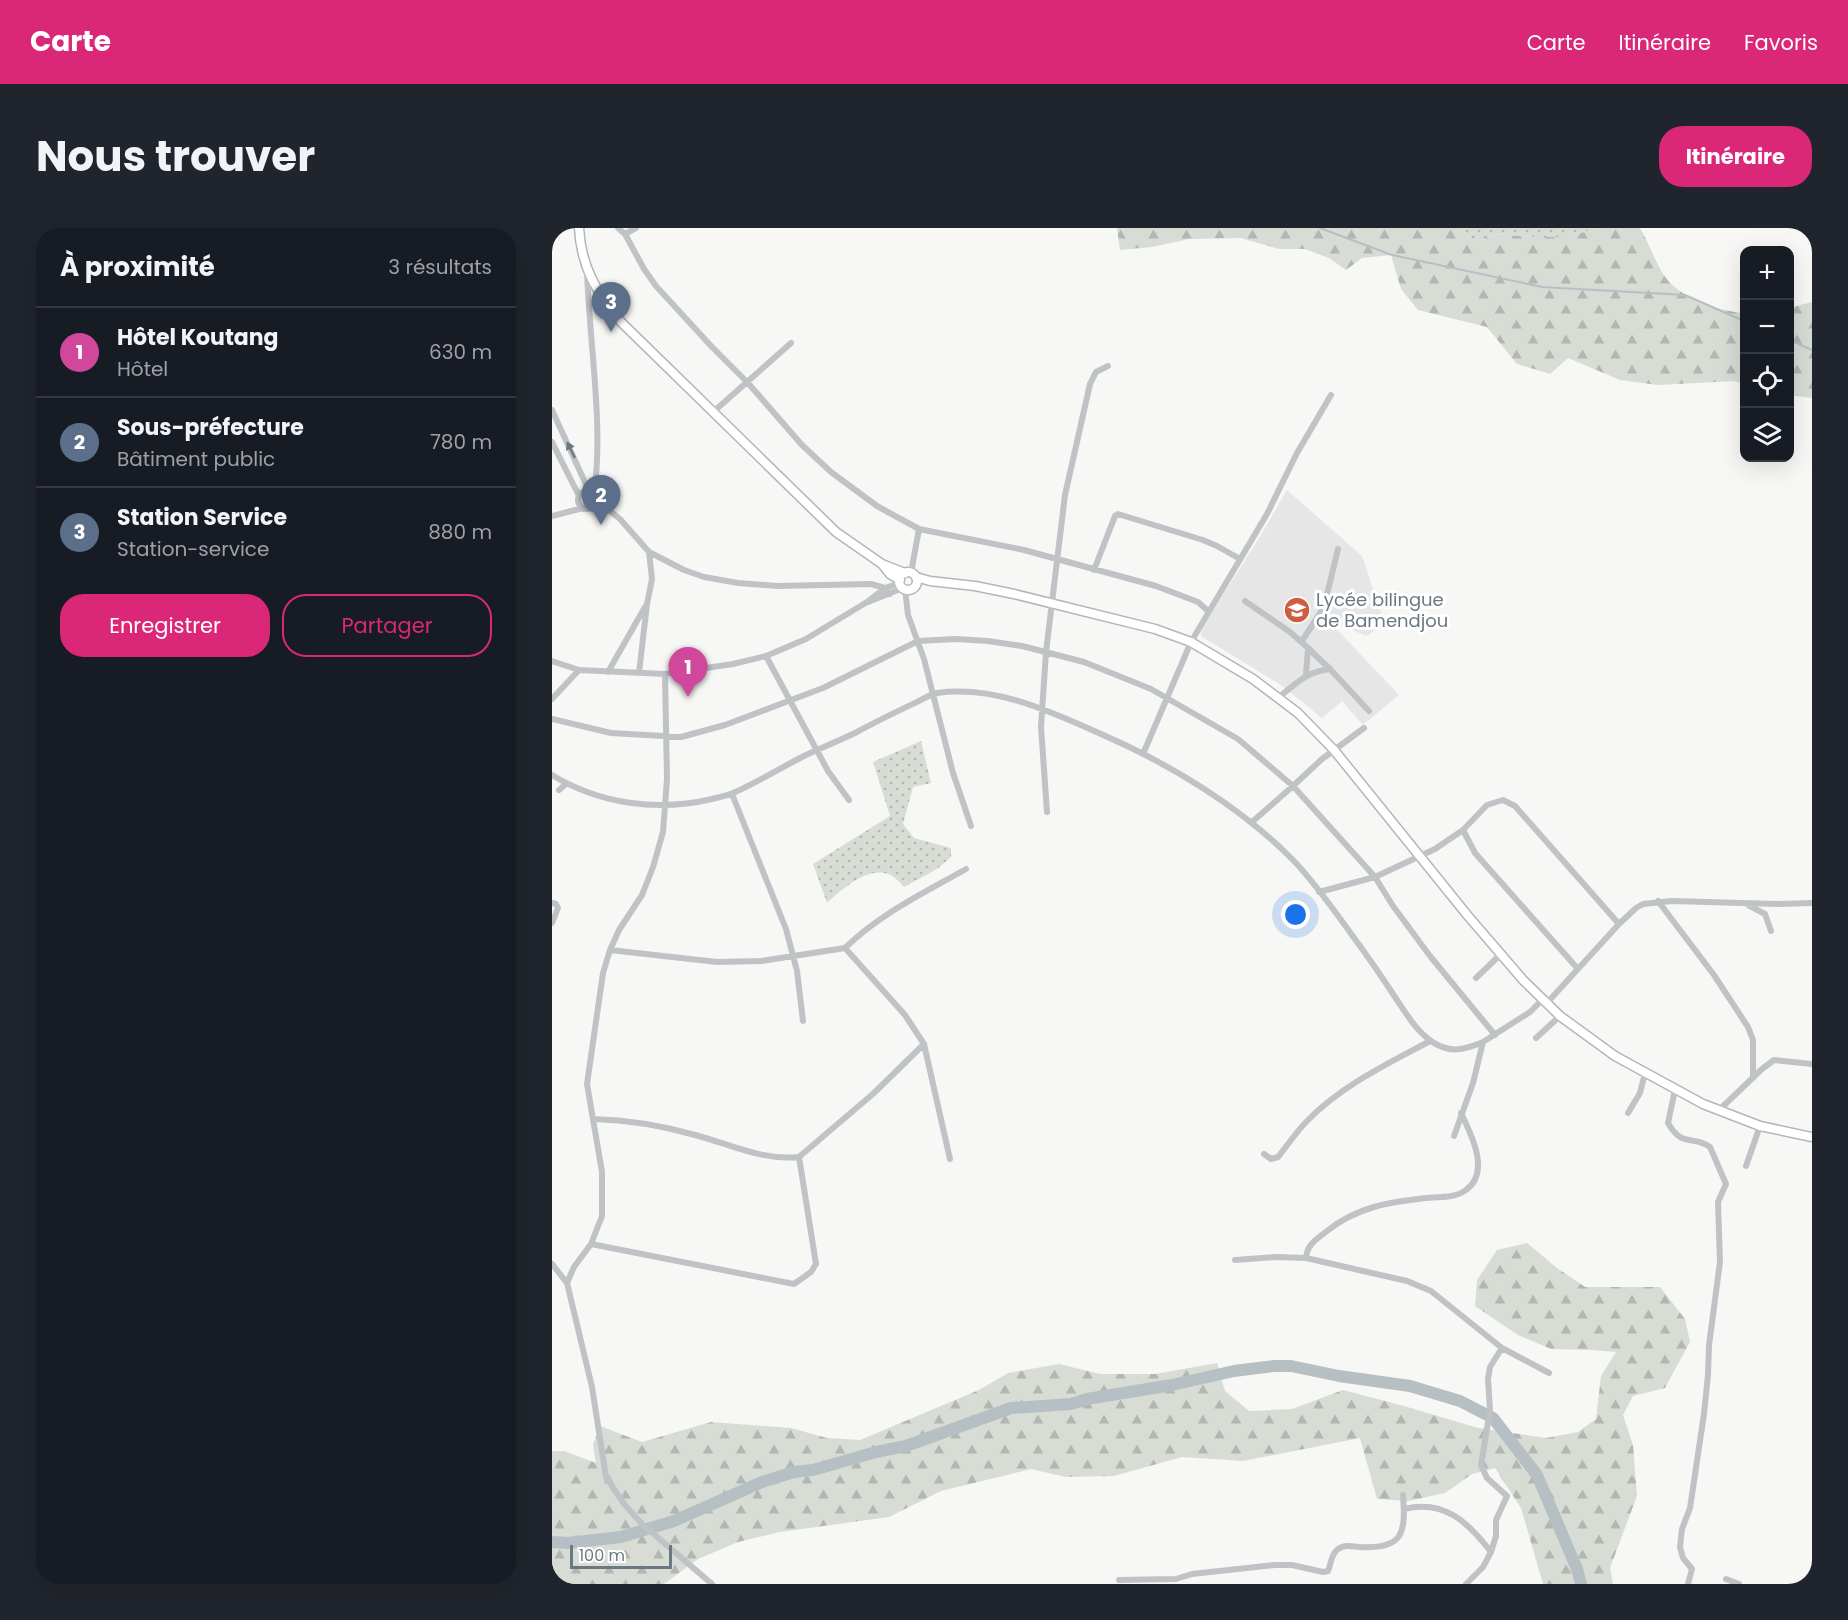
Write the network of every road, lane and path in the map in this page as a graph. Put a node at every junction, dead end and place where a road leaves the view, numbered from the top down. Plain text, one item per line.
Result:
1 (579, 228) edge
2 (618, 228) edge
3 (636, 228) edge
4 (625, 234) junction
5 (587, 270) junction
6 (791, 343) dead end
7 (1108, 366) dead end
8 (748, 383) junction
9 (1331, 395) dead end
10 (552, 410) edge
11 (712, 413) junction
12 (552, 442) edge
13 (593, 495) junction
14 (579, 496) junction
15 (583, 508) junction
16 (552, 516) edge
17 (919, 529) junction
18 (1338, 549) dead end
19 (649, 552) junction
20 (1240, 559) junction
21 (1059, 560) junction
22 (1094, 570) junction
23 (907, 581) junction
24 (885, 588) junction
25 (890, 594) junction
26 (1245, 601) dead end
27 (867, 602) junction
28 (1051, 602) junction
29 (647, 604) junction
30 (1208, 611) junction
31 (918, 641) junction
32 (1302, 641) junction
33 (1191, 642) junction
34 (1308, 648) junction
35 (1046, 652) junction
36 (766, 656) junction
37 (552, 661) edge
38 (1330, 669) junction
39 (579, 670) junction
40 (608, 672) junction
41 (639, 673) junction
42 (665, 674) junction
43 (1306, 675) junction
44 (933, 694) junction
45 (1279, 697) junction
46 (552, 699) edge
47 (1168, 699) junction
48 (790, 701) junction
49 (1041, 707) junction
50 (1369, 711) dead end
51 (552, 719) edge
52 (1364, 728) dead end
53 (665, 737) junction
54 (817, 749) junction
55 (1334, 750) junction
56 (1143, 754) junction
57 (552, 775) edge
58 (566, 784) junction
59 (1293, 786) junction
60 (559, 790) dead end
61 (732, 794) junction
62 (849, 800) dead end
63 (665, 806) junction
64 (1047, 812) dead end
65 (1252, 822) junction
66 (971, 826) dead end
67 (1463, 830) junction
68 (1419, 856) junction
69 (966, 869) dead end
70 (1375, 877) junction
71 (1319, 892) junction
72 (1658, 901) junction
73 (552, 903) edge
74 (1745, 903) junction
75 (1812, 903) edge
76 (552, 923) edge
77 (1618, 924) junction
78 (1771, 930) dead end
79 (845, 948) junction
80 (610, 950) junction
81 (1501, 954) junction
82 (794, 957) junction
83 (1578, 969) junction
84 (1476, 978) dead end
85 (1544, 1002) junction
86 (1560, 1016) junction
87 (803, 1021) dead end
88 (1495, 1035) junction
89 (1536, 1038) dead end
90 (1430, 1041) junction
91 (1483, 1042) junction
92 (924, 1044) junction
93 (1812, 1064) edge
94 (1646, 1073) junction
95 (1753, 1078) junction
96 (1675, 1090) junction
97 (1718, 1111) junction
98 (1461, 1113) junction
99 (1628, 1113) dead end
100 (593, 1119) junction
101 (1760, 1126) junction
102 (1454, 1136) dead end
103 (1812, 1137) edge
104 (1264, 1154) dead end
105 (799, 1157) junction
106 (950, 1159) dead end
107 (1746, 1166) dead end
108 (591, 1244) junction
109 (1306, 1258) junction
110 (1236, 1260) dead end
111 (552, 1264) edge
112 (567, 1283) junction
113 (1502, 1348) junction
114 (1549, 1373) dead end
115 (1403, 1495) dead end
116 (1404, 1509) junction
117 (1491, 1552) junction
118 (1726, 1579) dead end
119 (1119, 1580) dead end
120 (712, 1584) edge
121 (1466, 1584) edge
122 (1688, 1584) edge
123 (1739, 1584) edge

1 - 5 main road
2 - 4 street
3 - 4 street
4 - 8 street
5 - 11 main road
5 - 13 street
6 - 8 street
7 - 21 street
8 - 11 street
8 - 17 street
9 - 20 street
13 -> 10 street
11 - 23 main road
12 - 14 street
13 - 14 street
13 - 15 street
13 - 19 street
14 - 15 street
15 - 16 street
17 - 21 street
17 - 23 street
18 - 32 street
19 - 24 street
19 - 29 street
20 - 22 street
20 - 30 street
21 - 22 street
21 - 28 street
22 - 30 street
23 - 24 street
23 - 25 street
23 - 28 main road
23 - 31 street
24 - 25 street
24 - 27 street
25 - 27 street
26 - 32 street
27 - 36 street
28 - 33 main road
28 - 35 street
29 - 40 street
29 - 41 street
30 - 33 street
31 - 35 street
31 - 44 street
31 - 48 street
32 - 34 street
33 - 45 main road
33 - 47 street
34 - 38 street
34 - 43 street
35 - 47 street
35 - 49 street
36 - 42 street
36 - 48 street
37 - 39 street
38 - 43 street
38 - 50 street
39 - 40 street
39 - 46 street
40 - 41 street
41 - 42 street
42 - 53 street
43 - 45 street
44 - 49 street
44 - 54 street
44 - 66 street
45 - 55 main road
47 - 56 street
47 - 59 street
48 - 53 street
48 - 54 street
49 - 56 street
49 - 64 street
51 - 53 street
52 - 55 street
53 - 63 street
54 - 61 street
54 - 62 street
55 - 59 street
55 - 68 main road
56 - 65 street
57 - 58 street
58 - 60 street
58 - 63 street
59 - 65 street
59 - 70 street
61 - 63 street
61 - 82 street
63 - 80 street
65 - 71 street
67 - 68 street
67 - 77 street
67 - 83 street
68 - 70 street
68 - 81 main road
69 - 79 street
70 - 71 street
70 - 88 street
71 - 90 street
72 - 74 street
72 - 77 street
72 - 95 street
73 - 76 street
74 - 75 street
74 - 78 street
77 - 83 street
79 - 82 street
79 - 92 street
80 - 82 street
80 - 100 street
81 - 84 street
81 - 85 main road
82 - 87 street
83 - 85 street
85 - 86 main road
85 - 88 street
86 - 89 street
86 - 94 main road
88 - 91 street
90 - 91 street
90 - 104 street
91 - 98 street
92 - 105 street
92 - 106 street
93 - 95 street
94 - 96 main road
94 - 99 street
95 - 97 street
96 - 97 main road
96 - 122 street
97 - 101 main road
98 - 102 street
98 - 109 street
100 - 105 street
100 - 108 street
101 - 103 main road
101 - 107 street
105 - 108 street
108 - 112 street
109 - 110 street
109 - 113 street
111 - 112 street
112 - 120 street
113 - 114 street
113 - 117 street
115 - 116 street
116 - 117 street
116 - 119 street
117 - 121 street
118 - 123 street

